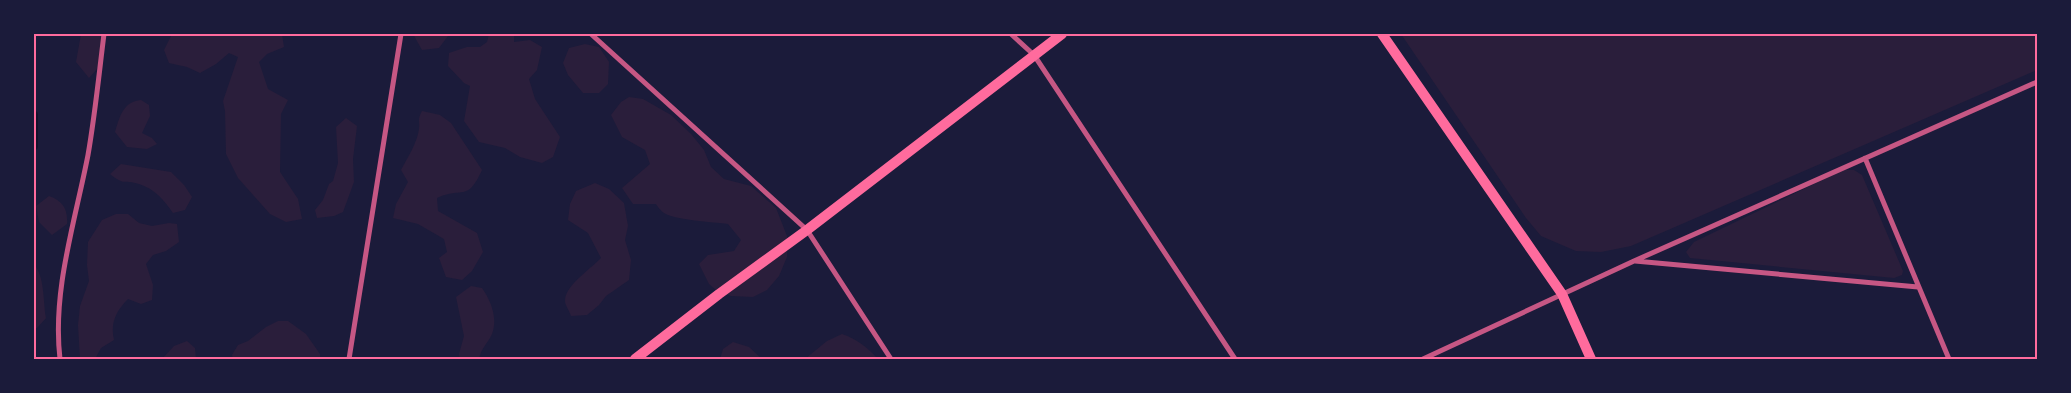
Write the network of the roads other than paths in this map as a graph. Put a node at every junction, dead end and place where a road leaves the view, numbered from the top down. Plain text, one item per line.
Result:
1 (104, 34) edge
2 (401, 34) edge
3 (591, 34) edge
4 (1011, 34) edge
5 (1062, 34) edge
6 (1382, 34) edge
7 (1034, 55) junction
8 (2037, 82) edge
9 (1865, 158) junction
10 (807, 230) junction
11 (1634, 261) junction
12 (1918, 287) junction
13 (1562, 294) junction
14 (60, 359) edge
15 (349, 359) edge
16 (634, 359) edge
17 (891, 359) edge
18 (1235, 359) edge
19 (1423, 359) edge
20 (1591, 359) edge
21 (1949, 359) edge

1 - 14 street
2 - 15 street
3 - 10 street
4 - 7 street
5 - 7 main road
6 - 13 main road
7 - 10 main road
7 - 18 street
8 - 9 street
9 - 11 street
9 - 12 street
10 - 16 main road
10 - 17 street
11 - 12 street
11 - 13 street
12 - 21 street
13 - 19 street
13 - 20 main road

